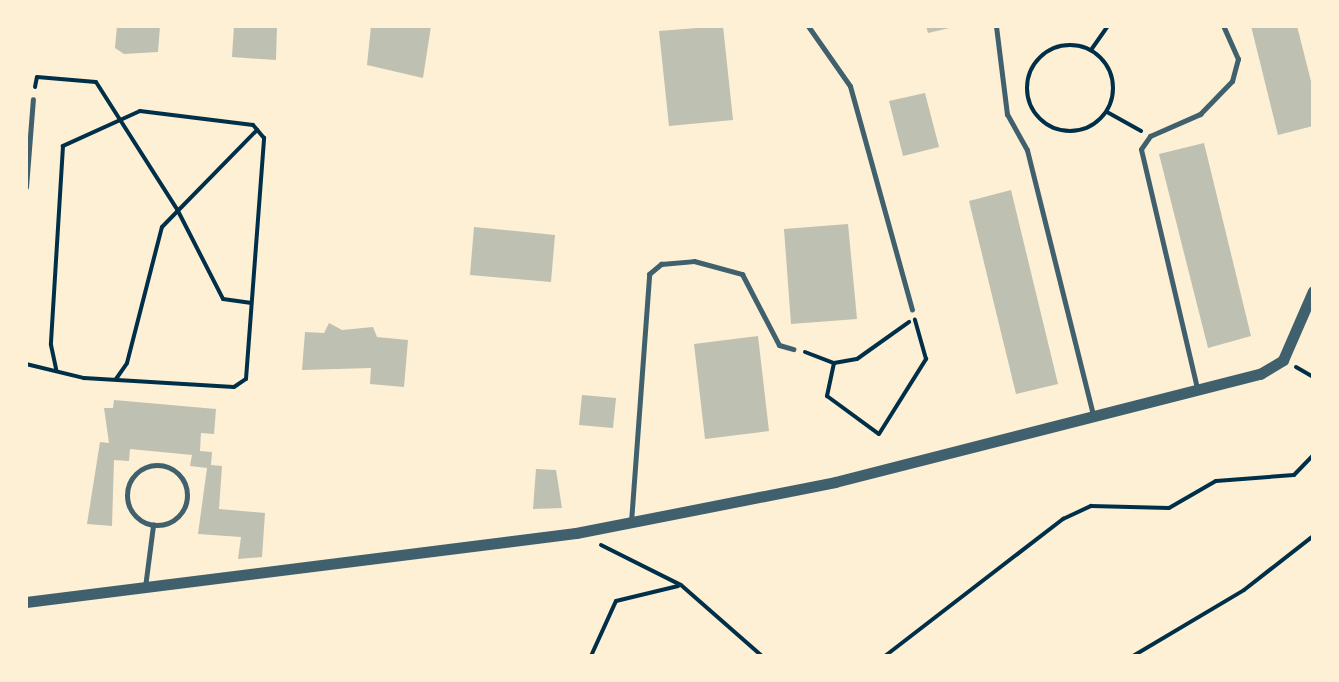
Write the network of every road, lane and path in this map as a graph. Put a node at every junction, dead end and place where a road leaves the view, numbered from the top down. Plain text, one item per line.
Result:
1 (808, 26) edge
2 (996, 26) edge
3 (1108, 26) edge
4 (1223, 26) edge
5 (1091, 50) junction
6 (33, 99) joint
7 (1106, 111) junction
8 (122, 118) junction
9 (257, 130) junction
10 (1150, 136) junction
11 (26, 187) edge
12 (177, 209) junction
13 (1313, 291) edge
14 (250, 303) junction
15 (912, 310) joint
16 (914, 318) junction
17 (793, 349) joint
18 (834, 363) junction
19 (26, 364) edge
20 (56, 369) junction
21 (116, 379) junction
22 (1198, 392) junction
23 (1095, 420) junction
24 (1313, 455) edge
25 (631, 524) junction
26 (153, 525) junction
27 (576, 533) junction
28 (1313, 536) edge
29 (681, 585) junction
30 (145, 587) junction
31 (26, 602) edge
32 (591, 656) edge
33 (762, 656) edge
34 (885, 656) edge
35 (1133, 656) edge

1 - 15 lane
2 - 23 lane
3 - 5 path
4 - 10 lane
5 - 7 path
5 - 7 path
6 - 8 path
6 - 11 lane
7 - 10 path
8 - 9 path
8 - 12 path
8 - 20 path
9 - 12 path
9 - 14 path
10 - 22 lane
12 - 14 path
12 - 21 path
13 - 22 street
14 - 21 path
15 - 16 path
16 - 18 path
16 - 18 path
17 - 18 path
17 - 25 lane
19 - 20 path
20 - 21 path
22 - 23 street
23 - 25 street
24 - 34 path
25 - 27 street
26 - 26 lane
26 - 30 lane
27 - 29 path
27 - 30 street
28 - 35 path
29 - 32 path
29 - 33 path
30 - 31 street

